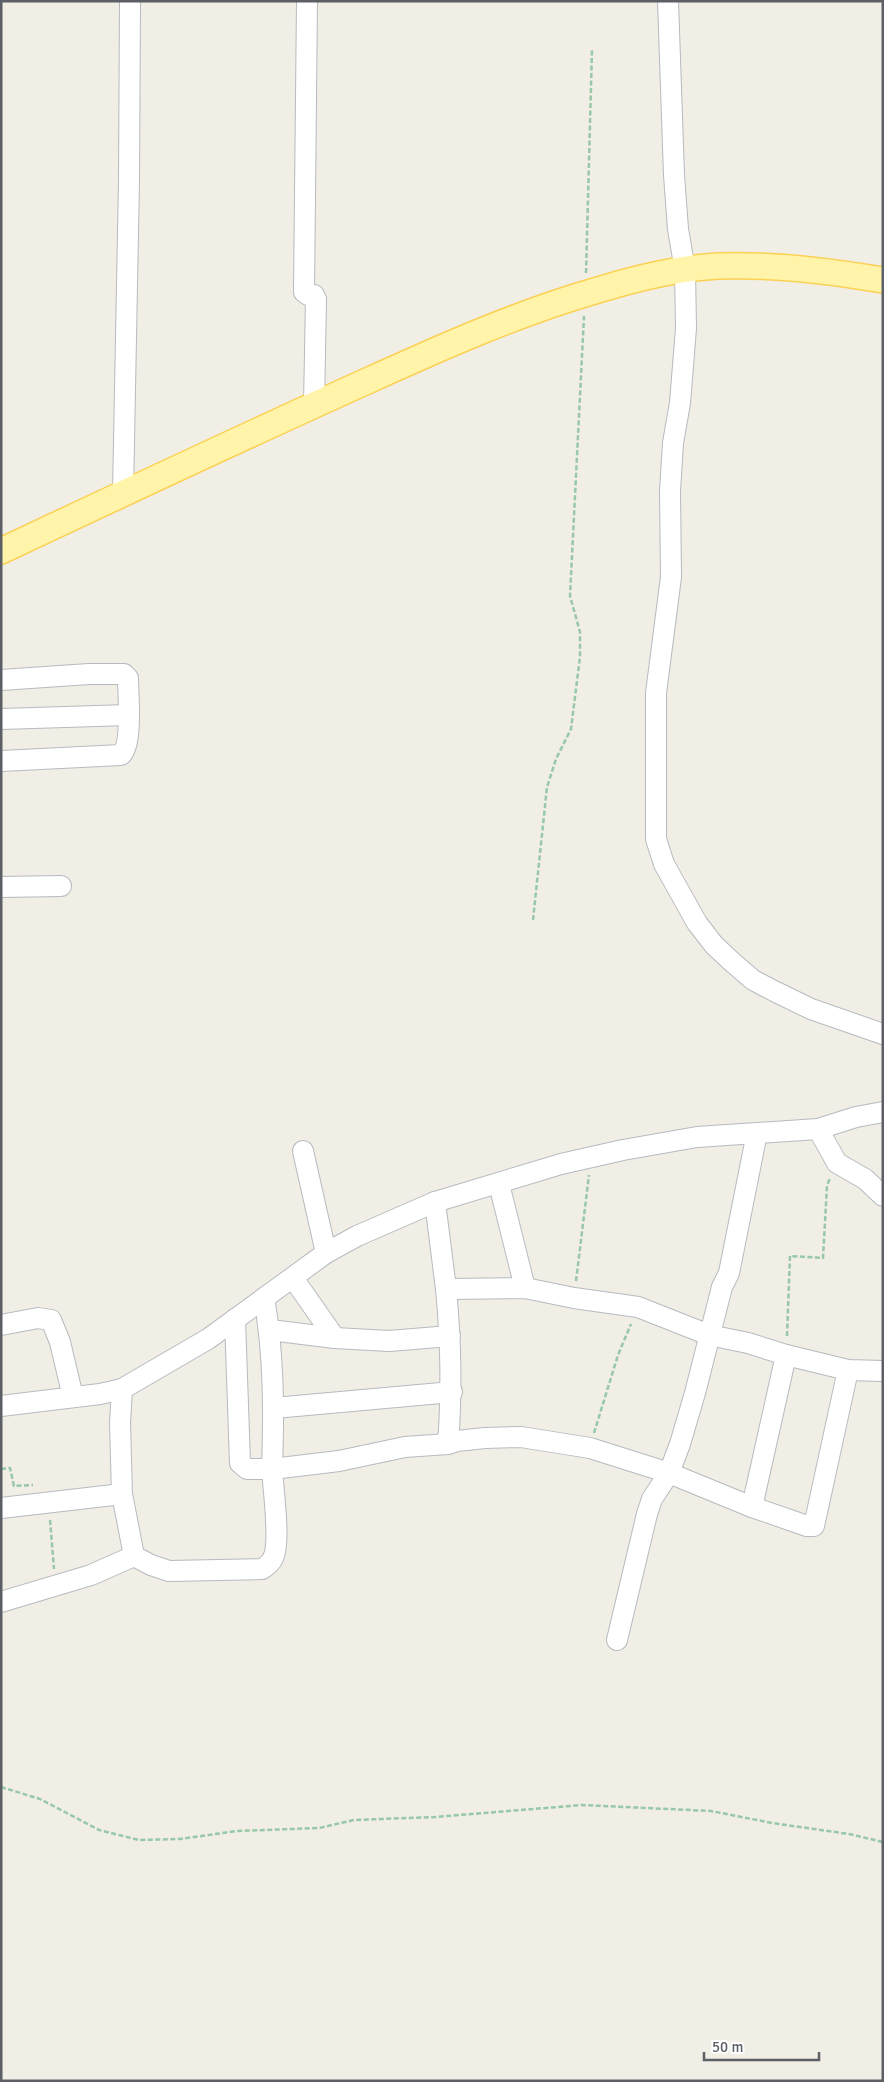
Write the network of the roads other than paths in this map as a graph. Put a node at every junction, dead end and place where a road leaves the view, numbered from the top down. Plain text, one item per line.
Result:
1 (130, 1) edge
2 (307, 1) edge
3 (667, 2) edge
4 (685, 270) junction
5 (883, 280) edge
6 (314, 405) junction
7 (123, 494) junction
8 (1, 551) edge
9 (1, 680) edge
10 (129, 715) junction
11 (1, 719) edge
12 (1, 761) edge
13 (61, 886) dead end
14 (1, 887) edge
15 (883, 1034) edge
16 (879, 1118) edge
17 (818, 1129) junction
18 (756, 1133) junction
19 (303, 1151) dead end
20 (499, 1184) junction
21 (883, 1196) edge
22 (435, 1202) junction
23 (326, 1252) junction
24 (293, 1278) junction
25 (525, 1288) junction
26 (446, 1289) junction
27 (264, 1298) junction
28 (235, 1319) junction
29 (1, 1325) edge
30 (270, 1330) junction
31 (709, 1335) junction
32 (450, 1336) junction
33 (335, 1338) junction
34 (786, 1355) junction
35 (848, 1370) junction
36 (883, 1371) edge
37 (122, 1389) junction
38 (452, 1392) junction
39 (73, 1397) junction
40 (1, 1406) edge
41 (274, 1408) junction
42 (448, 1444) junction
43 (272, 1469) junction
44 (669, 1473) junction
45 (122, 1494) junction
46 (752, 1507) junction
47 (1, 1508) edge
48 (134, 1556) junction
49 (1, 1602) edge
50 (617, 1640) dead end

1 - 7 street
2 - 6 street
3 - 4 street
4 - 5 main road
4 - 6 main road
4 - 15 street
6 - 7 main road
7 - 8 main road
9 - 10 street
10 - 11 street
10 - 12 street
13 - 14 street
16 - 17 street
17 - 18 street
17 - 21 street
18 - 20 street
18 - 31 street
19 - 23 street
20 - 22 street
20 - 25 street
22 - 23 street
22 - 26 street
23 - 24 street
24 - 27 street
24 - 33 street
25 - 26 street
25 - 31 street
26 - 32 street
27 - 28 street
27 - 30 street
28 - 37 street
28 - 43 street
29 - 39 street
30 - 33 street
30 - 41 street
31 - 34 street
31 - 44 street
32 - 33 street
32 - 38 street
34 - 35 street
34 - 46 street
35 - 36 street
35 - 46 street
37 - 39 street
37 - 45 street
38 - 41 street
38 - 42 street
39 - 40 street
41 - 43 street
42 - 43 street
42 - 44 street
43 - 48 street
44 - 46 street
44 - 50 street
45 - 47 street
45 - 48 street
48 - 49 street

